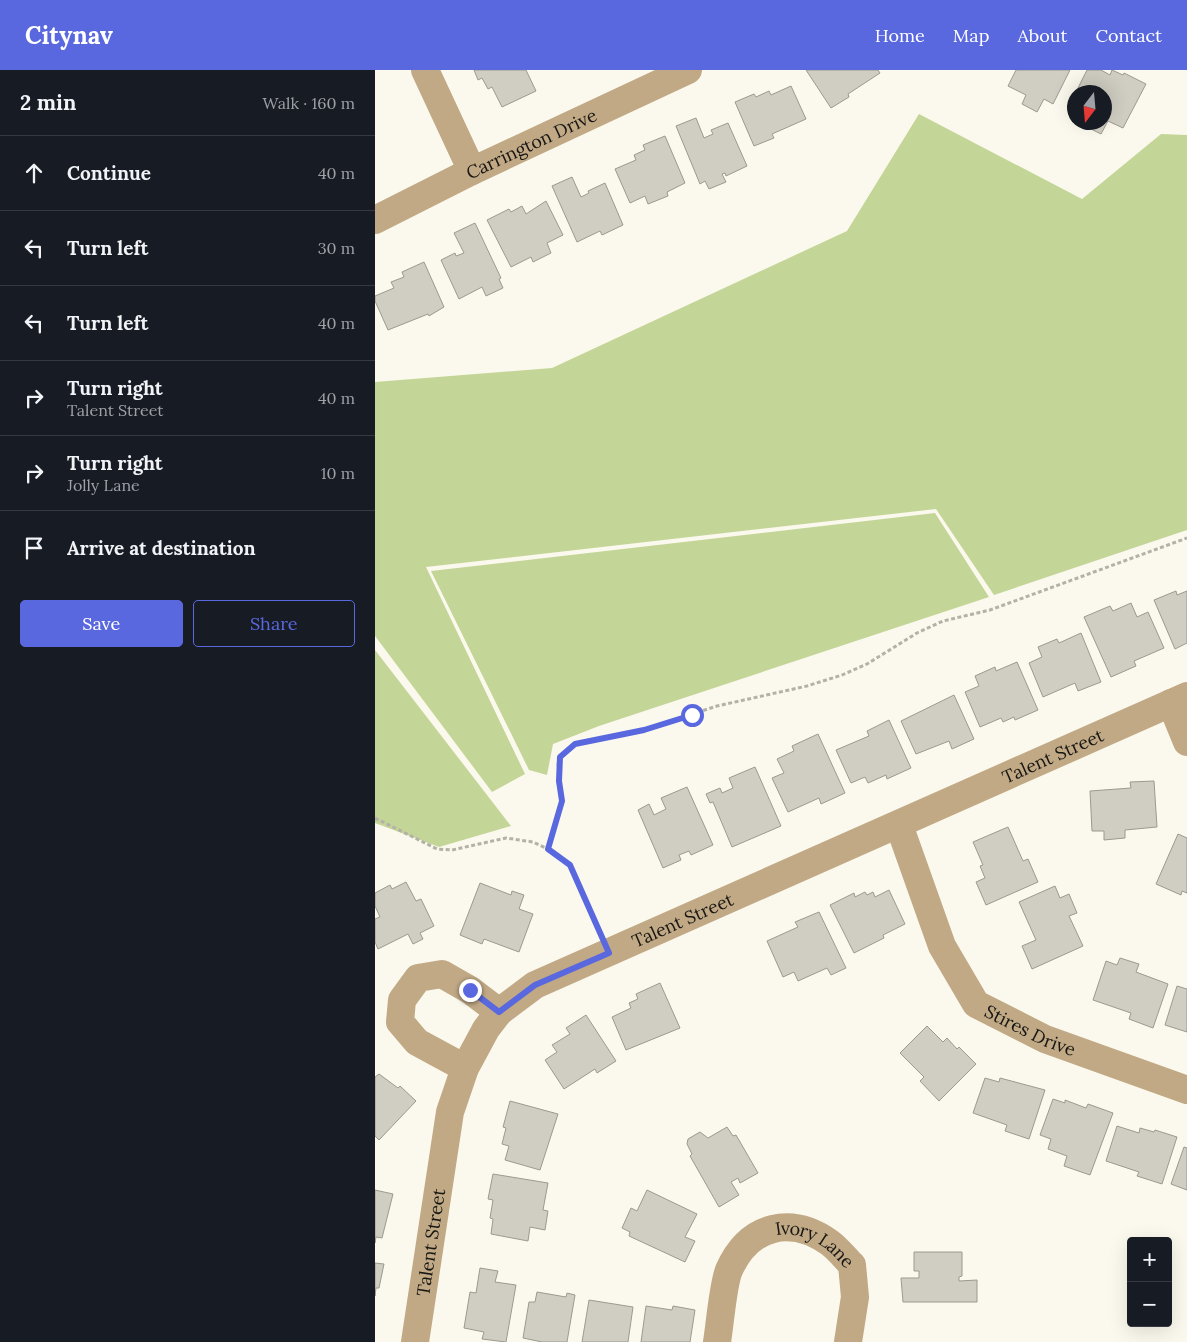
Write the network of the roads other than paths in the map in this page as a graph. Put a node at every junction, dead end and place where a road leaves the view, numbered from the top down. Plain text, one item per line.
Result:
1 (425, 70) edge
2 (688, 70) edge
3 (472, 171) junction
4 (375, 220) edge
5 (1179, 699) edge
6 (1187, 742) edge
7 (899, 825) junction
8 (499, 1012) junction
9 (465, 1068) junction
10 (1187, 1090) edge
11 (415, 1342) edge
12 (717, 1342) edge
13 (849, 1342) edge

1 - 3 street
2 - 3 street, Carrington Drive
3 - 4 street, Carrington Drive
5 - 6 street
5 - 7 street, Talent Street
7 - 8 street, Talent Street
7 - 10 street, Stires Drive
8 - 9 street, Talent Street
8 - 9 street
9 - 11 street, Talent Street
12 - 13 street, Ivory Lane

